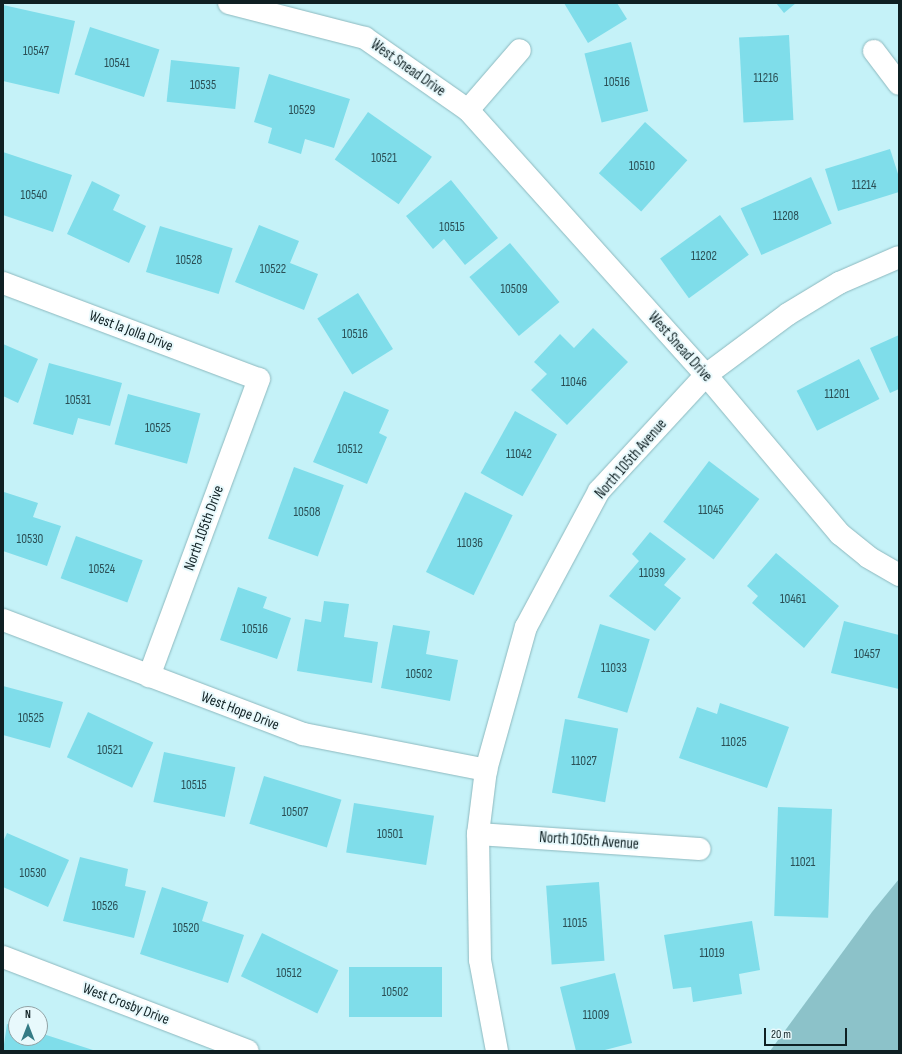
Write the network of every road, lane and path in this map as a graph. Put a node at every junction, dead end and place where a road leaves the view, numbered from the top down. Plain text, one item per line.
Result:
1 (229, 3) edge
2 (520, 50) dead end
3 (874, 51) dead end
4 (899, 84) edge
5 (468, 110) junction
6 (899, 257) edge
7 (3, 283) edge
8 (706, 375) junction
9 (259, 379) joint
10 (899, 575) edge
11 (3, 620) edge
12 (149, 676) junction
13 (486, 770) junction
14 (478, 834) junction
15 (699, 849) dead end
16 (3, 957) edge
17 (248, 1051) edge
18 (497, 1051) edge

1 - 5 street, West Snead Drive
2 - 5 street
3 - 4 street
5 - 8 street, West Snead Drive
6 - 8 street, North 105th Avenue
7 - 9 street, West la Jolla Drive
8 - 10 street, West Snead Drive
8 - 13 street, North 105th Avenue
9 - 12 street, North 105th Drive
11 - 12 street, West Hope Drive
12 - 13 street, West Hope Drive
13 - 14 street, North 105th Avenue
14 - 15 street, North 105th Avenue
14 - 18 street, North 105th Avenue
16 - 17 street, West Crosby Drive

